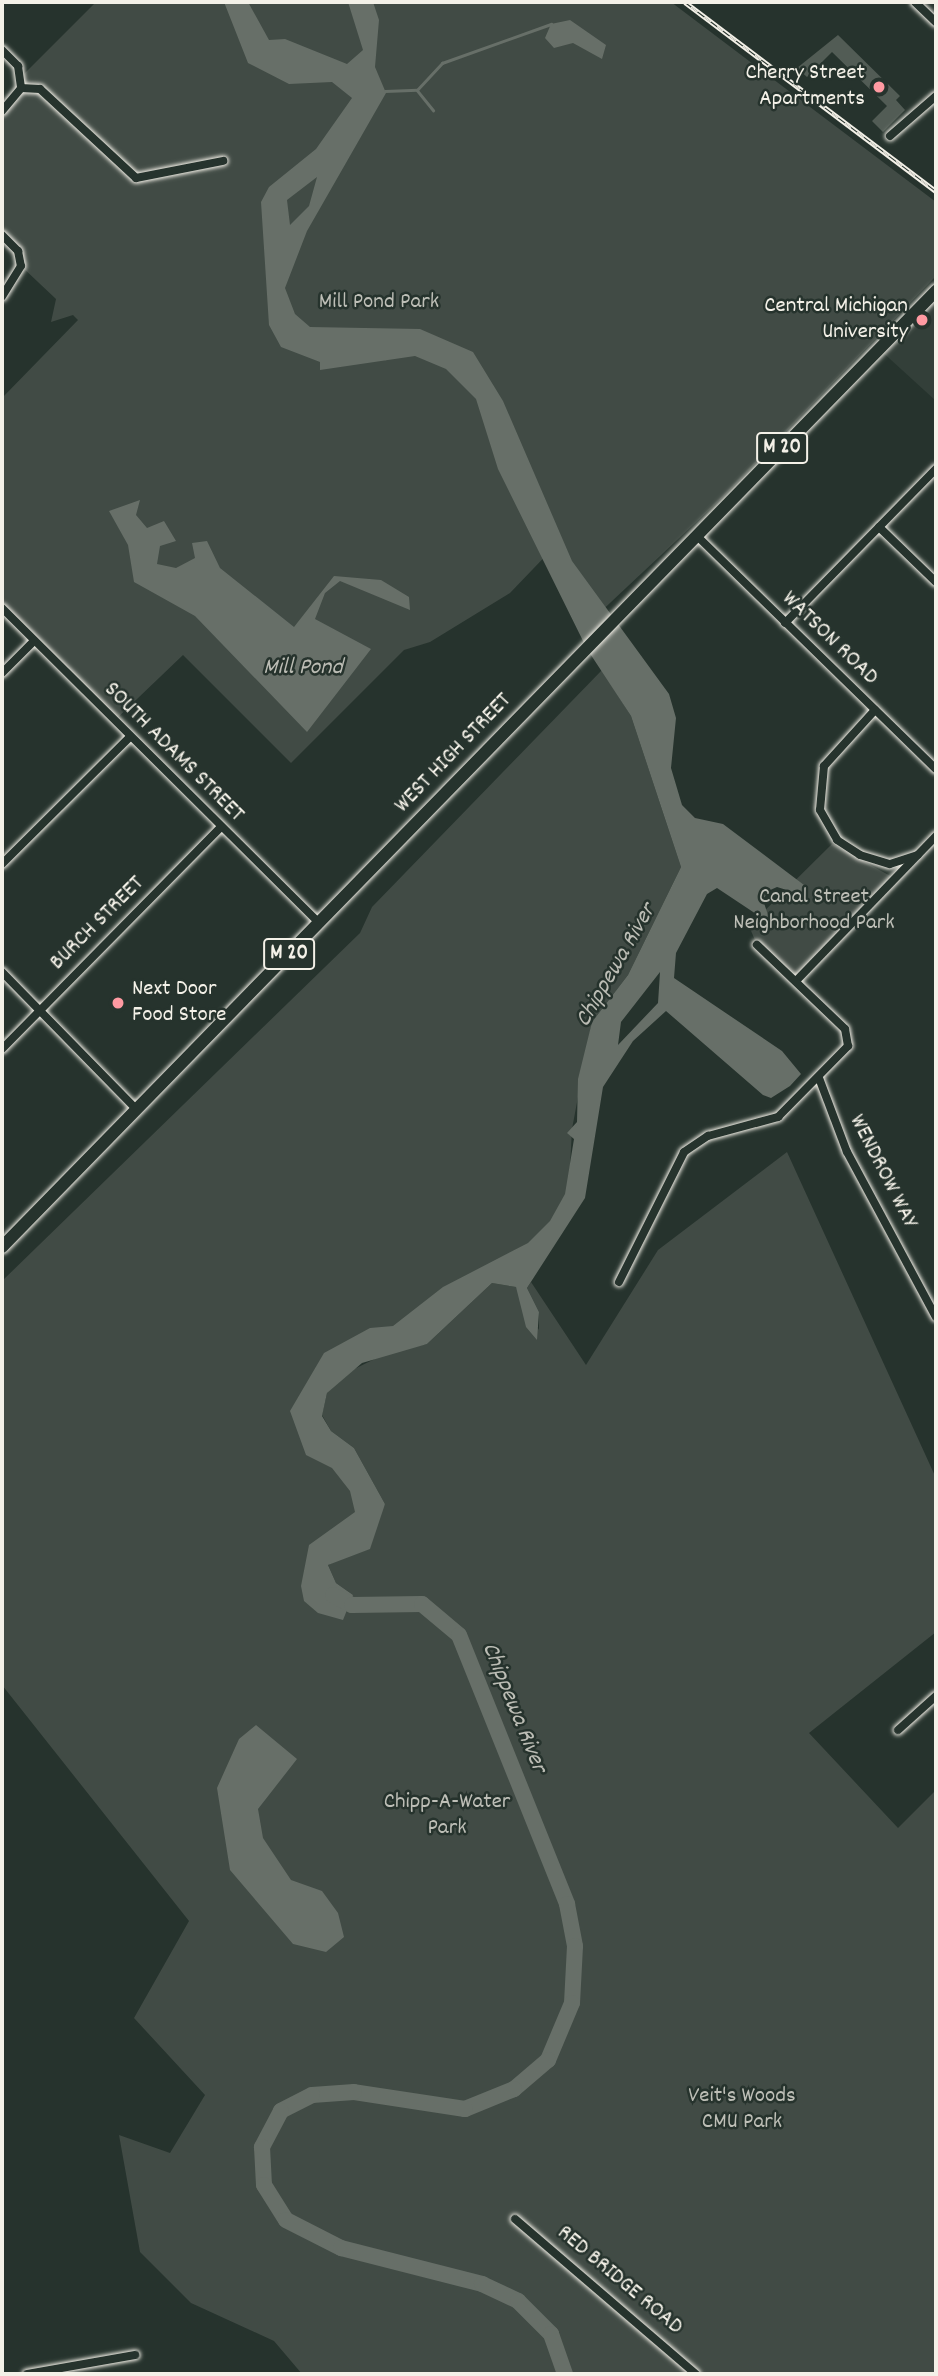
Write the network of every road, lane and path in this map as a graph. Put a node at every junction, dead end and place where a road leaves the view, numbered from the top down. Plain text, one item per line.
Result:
1 (915, 2) edge
2 (936, 22) edge
3 (2, 50) edge
4 (21, 88) junction
5 (936, 96) edge
6 (2, 111) edge
7 (890, 136) dead end
8 (223, 161) dead end
9 (2, 235) edge
10 (936, 291) edge
11 (2, 296) edge
12 (936, 469) edge
13 (878, 527) junction
14 (696, 535) junction
15 (936, 582) edge
16 (2, 608) edge
17 (785, 623) junction
18 (34, 640) junction
19 (2, 673) edge
20 (875, 710) junction
21 (130, 737) junction
22 (936, 769) edge
23 (221, 827) junction
24 (936, 836) edge
25 (918, 855) junction
26 (2, 864) edge
27 (319, 923) junction
28 (757, 945) dead end
29 (2, 972) edge
30 (796, 981) junction
31 (40, 1010) junction
32 (2, 1049) edge
33 (819, 1078) junction
34 (136, 1109) junction
35 (2, 1247) edge
36 (619, 1282) dead end
37 (936, 1317) edge
38 (936, 1696) edge
39 (898, 1730) dead end
40 (515, 2219) dead end
41 (135, 2355) dead end
42 (27, 2374) edge
43 (696, 2374) edge

1 - 2 street
3 - 4 street
4 - 6 street
4 - 8 street
5 - 7 street
9 - 11 street
10 - 14 main road, WEST HIGH STREET / M 20
12 - 13 street
13 - 15 street
13 - 17 street
14 - 17 street, WATSON ROAD
14 - 27 main road, WEST HIGH STREET / M 20
16 - 18 street, SOUTH ADAMS STREET
17 - 20 street, WATSON ROAD
18 - 19 street
18 - 21 street, SOUTH ADAMS STREET
20 - 22 street, WATSON ROAD
20 - 25 street
21 - 23 street, SOUTH ADAMS STREET
21 - 26 street
23 - 27 street, SOUTH ADAMS STREET
23 - 31 street, BURCH STREET
24 - 25 street
25 - 30 street
27 - 34 main road, WEST HIGH STREET / M 20
28 - 30 street
29 - 31 street
30 - 33 street
31 - 32 street, BURCH STREET
31 - 34 street
33 - 36 street
33 - 37 street, WENDROW WAY
34 - 35 main road, WEST HIGH STREET / M 20
38 - 39 street
40 - 43 street, RED BRIDGE ROAD
41 - 42 street

